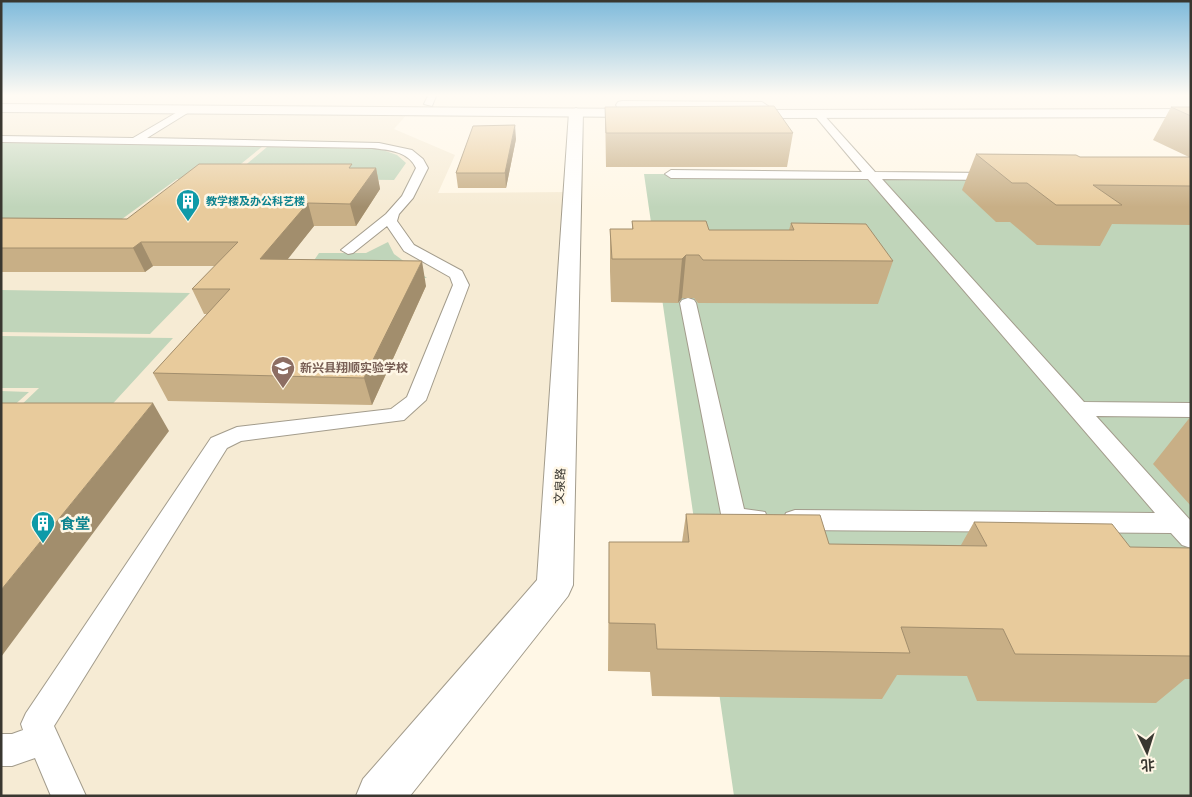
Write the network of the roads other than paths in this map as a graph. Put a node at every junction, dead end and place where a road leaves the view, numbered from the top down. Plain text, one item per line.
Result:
1 (149, 133) edge
2 (575, 133) edge
3 (835, 133) edge
4 (1, 139) edge
5 (134, 142) junction
6 (671, 174) edge
7 (872, 175) junction
8 (1011, 176) edge
9 (392, 216) junction
10 (348, 250) dead end
11 (688, 303) dead end
12 (1077, 409) junction
13 (1191, 410) edge
14 (1184, 530) edge
15 (44, 739) junction
16 (1, 750) edge
17 (69, 796) edge
18 (380, 796) edge

1 - 5 lane
2 - 18 street, 文泉路
3 - 7 lane
4 - 5 lane
5 - 9 lane
6 - 7 lane
7 - 8 lane
7 - 12 lane
9 - 10 lane
9 - 15 lane
11 - 14 lane
12 - 13 lane
12 - 14 lane
15 - 16 lane
15 - 17 lane

